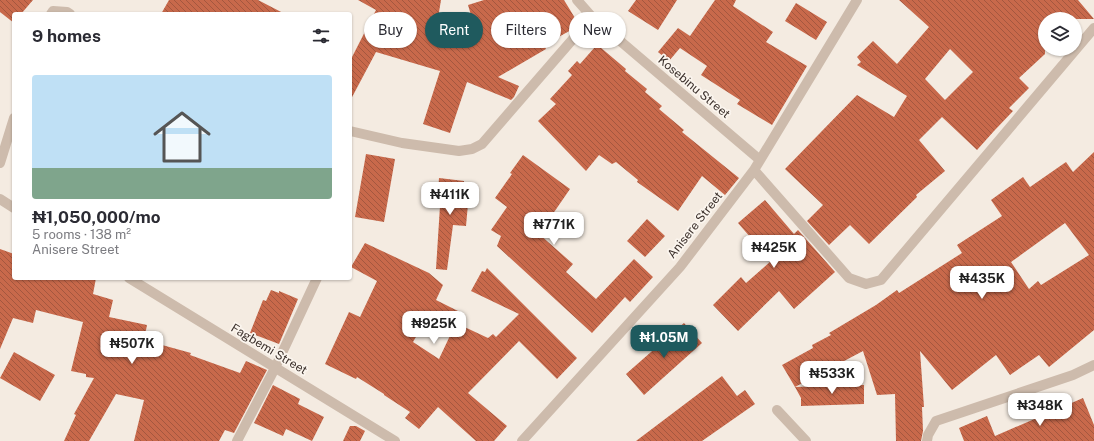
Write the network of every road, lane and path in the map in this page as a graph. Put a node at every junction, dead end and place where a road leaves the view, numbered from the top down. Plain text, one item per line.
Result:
1 (577, 0) edge
2 (857, 0) edge
3 (52, 12) edge
4 (67, 12) edge
5 (588, 12) edge
6 (1094, 28) edge
7 (569, 44) edge
8 (626, 46) edge
9 (12, 124) edge
10 (352, 131) edge
11 (760, 160) junction
12 (0, 163) edge
13 (754, 170) junction
14 (0, 199) edge
15 (12, 207) edge
16 (132, 280) edge
17 (316, 280) edge
18 (1094, 365) edge
19 (275, 368) junction
20 (777, 410) dead end
21 (237, 441) edge
22 (395, 441) edge
23 (522, 441) edge
24 (806, 441) edge
25 (927, 441) edge

1 - 5 street, Kosebinu Street
2 - 11 street, Anisere Street
3 - 4 street
6 - 13 street
7 - 10 street
8 - 11 street, Kosebinu Street
9 - 12 street
11 - 13 street, Anisere Street
13 - 23 street, Anisere Street
14 - 15 street
16 - 19 street, Fagbemi Street
17 - 19 street
18 - 25 street
19 - 21 street
19 - 22 street, Fagbemi Street
20 - 24 street

